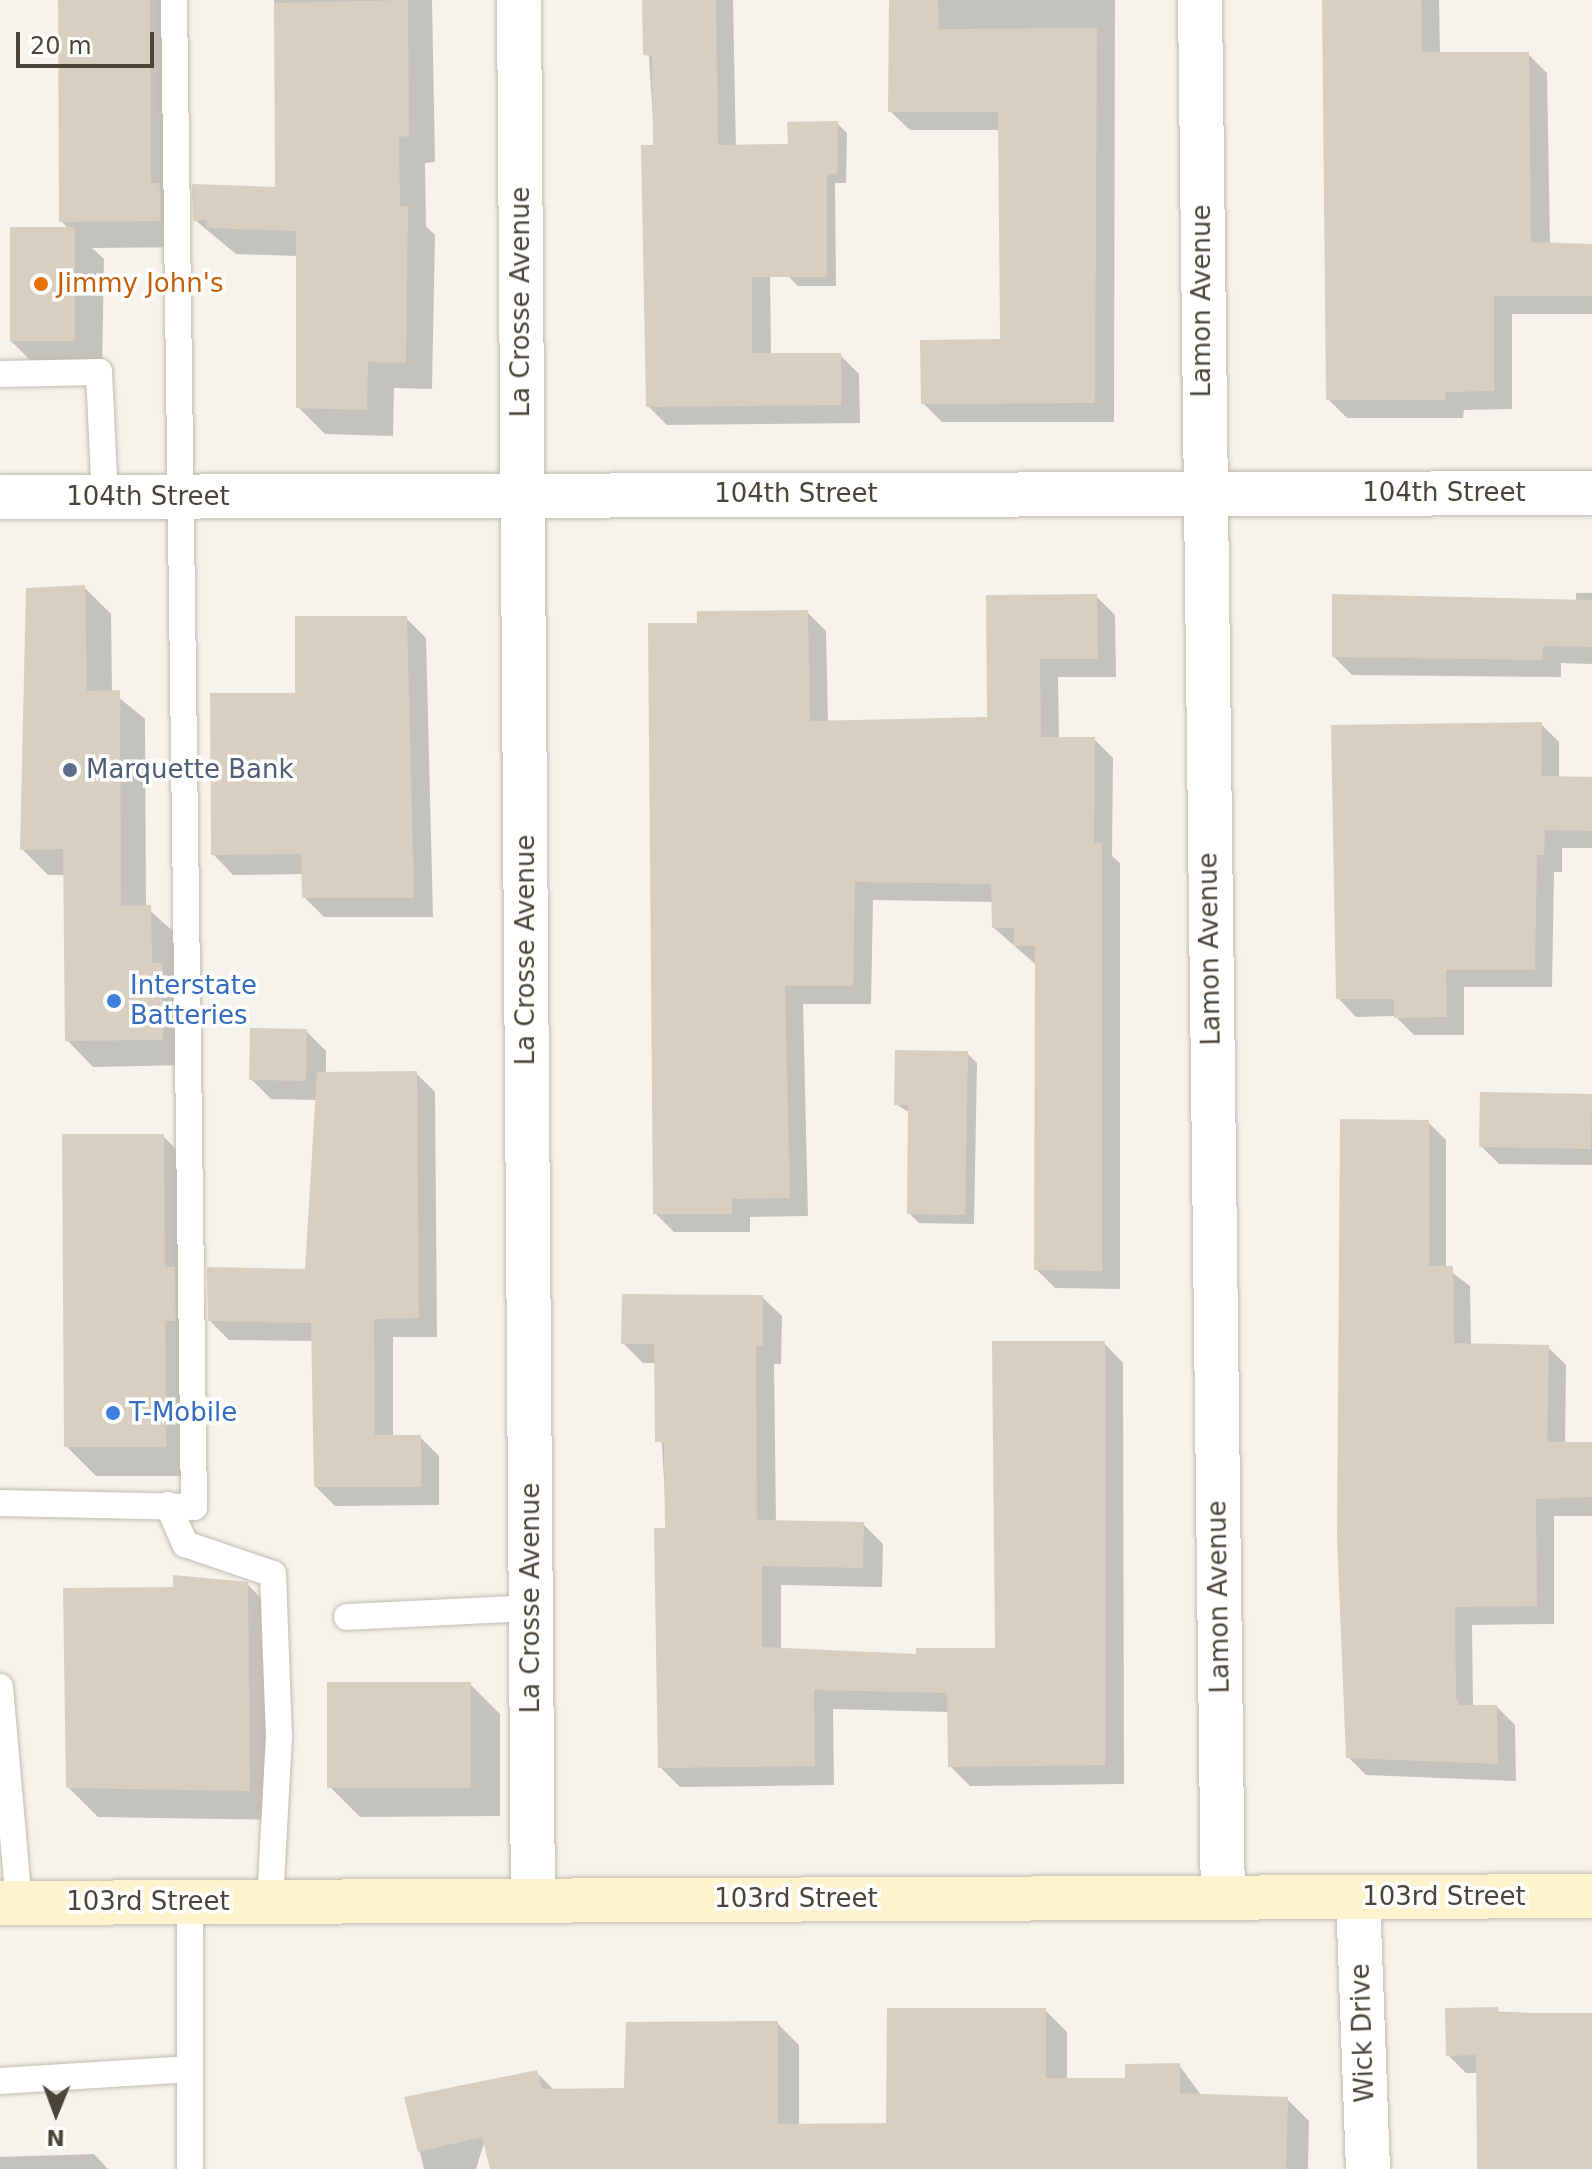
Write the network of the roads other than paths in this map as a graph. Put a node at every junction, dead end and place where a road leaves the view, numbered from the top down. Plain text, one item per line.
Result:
1 (174, 0) edge
2 (519, 0) edge
3 (1200, 0) edge
4 (0, 374) edge
5 (1203, 492) junction
6 (1592, 493) edge
7 (522, 495) junction
8 (0, 497) edge
9 (105, 497) junction
10 (180, 497) junction
11 (0, 1503) edge
12 (168, 1505) junction
13 (531, 1608) junction
14 (347, 1617) dead end
15 (0, 1687) edge
16 (1592, 1896) edge
17 (1358, 1897) junction
18 (1223, 1898) junction
19 (533, 1900) junction
20 (190, 1902) junction
21 (270, 1902) junction
22 (10, 1903) edge
23 (190, 2069) junction
24 (0, 2081) edge
25 (190, 2169) edge
26 (1368, 2169) edge

1 - 10 lane
2 - 7 street, La Crosse Avenue
3 - 5 street, Lamon Avenue
4 - 9 lane
5 - 6 street, 104th Street
5 - 7 street, 104th Street
5 - 18 street, Lamon Avenue
7 - 10 street, 104th Street
7 - 13 street, La Crosse Avenue
8 - 9 street, 104th Street
9 - 10 street, 104th Street
10 - 12 lane
11 - 12 lane
12 - 21 lane
13 - 14 lane
13 - 19 street, La Crosse Avenue
15 - 22 lane
16 - 17 main road, 103rd Street
17 - 18 main road, 103rd Street
17 - 26 street, Wick Drive
18 - 19 main road, 103rd Street
19 - 21 main road, 103rd Street
20 - 21 main road, 103rd Street
20 - 22 main road, 103rd Street
20 - 23 lane
23 - 24 lane
23 - 25 lane

